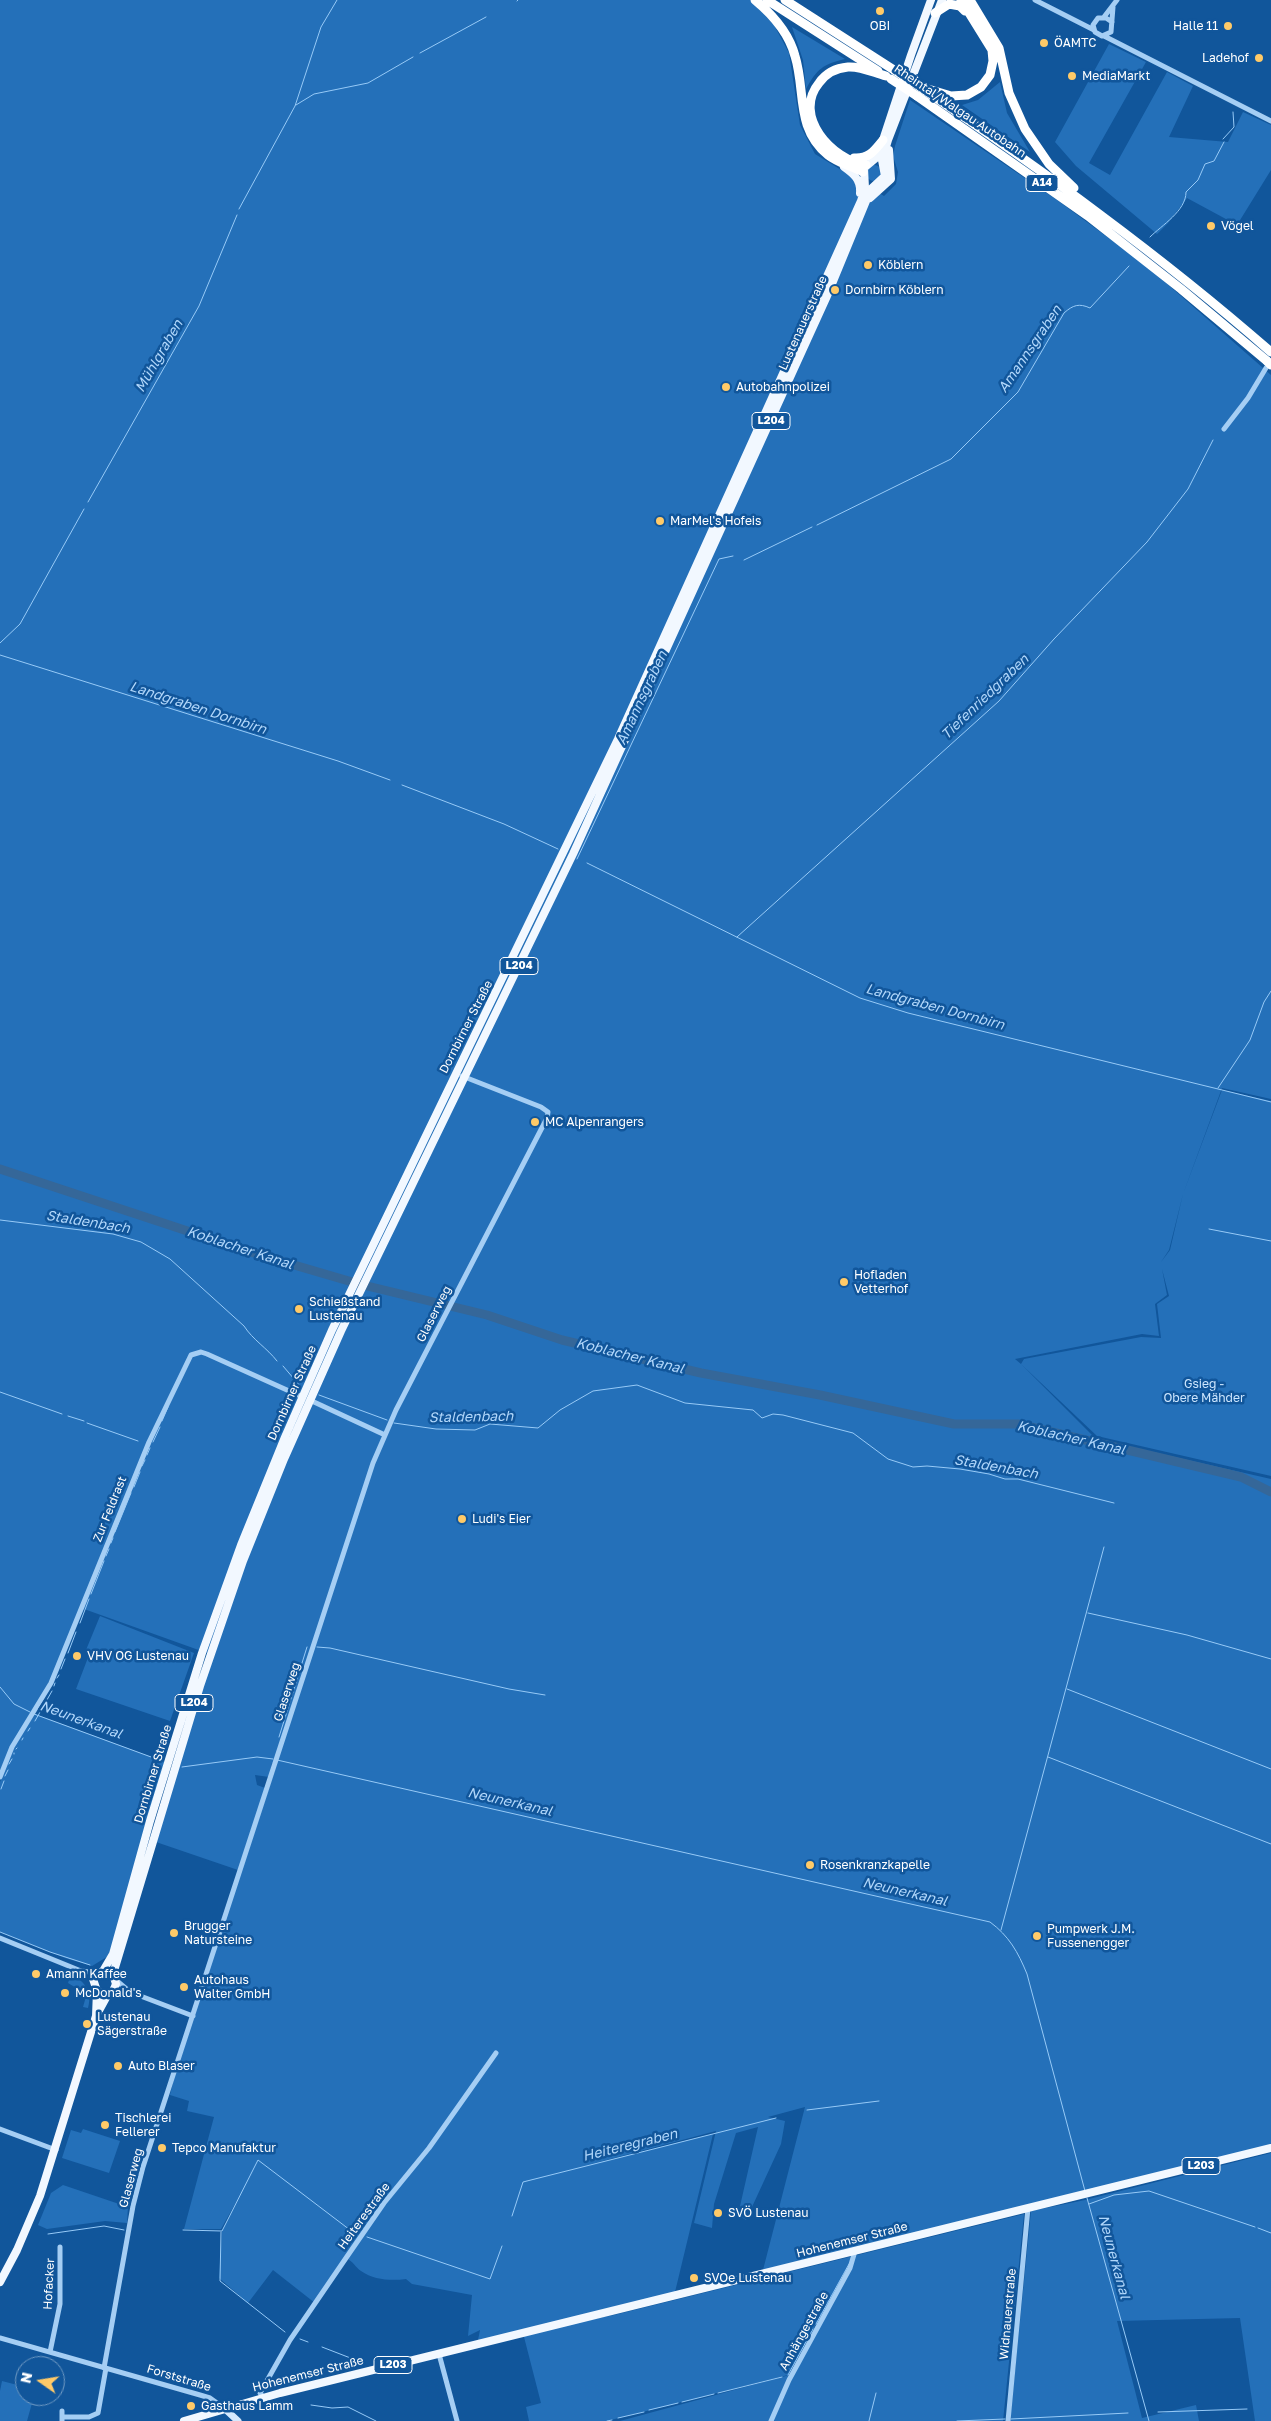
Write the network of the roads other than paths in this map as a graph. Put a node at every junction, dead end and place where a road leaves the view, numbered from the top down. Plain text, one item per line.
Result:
1 (756, 0) edge
2 (768, 0) edge
3 (785, 0) edge
4 (926, 0) edge
5 (931, 0) edge
6 (942, 0) edge
7 (961, 0) edge
8 (970, 0) edge
9 (1035, 0) edge
10 (1117, 0) edge
11 (1113, 7) junction
12 (935, 13) junction
13 (970, 14) junction
14 (924, 16) junction
15 (1104, 17) junction
16 (1094, 22) junction
17 (1112, 22) junction
18 (1079, 23) junction
19 (1094, 30) junction
20 (1112, 30) junction
21 (1104, 36) junction
22 (1119, 43) junction
23 (996, 51) junction
24 (890, 75) junction
25 (919, 92) junction
26 (806, 113) junction
27 (1271, 121) edge
28 (892, 133) junction
29 (883, 140) junction
30 (842, 160) junction
31 (882, 165) junction
32 (867, 169) junction
33 (877, 184) junction
34 (1084, 202) junction
35 (861, 208) junction
36 (1271, 352) edge
37 (1268, 365) edge
38 (1224, 429) dead end
39 (569, 852) junction
40 (456, 1073) junction
41 (465, 1077) junction
42 (368, 1266) junction
43 (353, 1295) junction
44 (298, 1394) dead end
45 (314, 1402) dead end
46 (385, 1435) junction
47 (0, 1777) edge
48 (0, 1938) edge
49 (82, 1971) junction
50 (100, 1972) junction
51 (115, 1977) junction
52 (93, 1982) junction
53 (97, 1991) junction
54 (110, 1992) junction
55 (130, 1992) junction
56 (96, 2016) junction
57 (193, 2016) junction
58 (496, 2053) dead end
59 (0, 2129) edge
60 (1271, 2148) edge
61 (56, 2150) junction
62 (1028, 2208) junction
63 (60, 2247) dead end
64 (856, 2251) junction
65 (0, 2282) edge
66 (0, 2338) edge
67 (50, 2352) junction
68 (439, 2354) junction
69 (105, 2368) junction
70 (263, 2397) junction
71 (224, 2408) junction
72 (62, 2411) dead end
73 (62, 2419) edge
74 (184, 2421) edge
75 (238, 2421) edge
76 (457, 2421) edge
77 (771, 2421) edge
78 (1008, 2421) edge

1 - 26 highway
2 - 24 highway, Rheintal/Walgau Autobahn / A14
3 - 24 highway, Rheintal/Walgau Autobahn / A14
4 - 14 main road
5 - 14 main road, Lustenauerstraße / L204
6 - 12 main road, Lustenauerstraße / L204
7 - 13 highway
8 - 23 highway
9 - 18 street
10 - 11 street
11 - 15 street
11 - 17 street
12 - 13 highway
12 - 28 main road, Lustenauerstraße / L204
13 - 23 highway
14 - 29 main road, Lustenauerstraße / L204
15 - 16 street
15 - 17 street
16 - 18 street
16 - 19 street
17 - 20 street
18 - 19 street
19 - 21 street
20 - 21 street
20 - 22 street
21 - 22 street
22 - 27 street
23 - 25 highway
23 - 34 highway
24 - 25 highway, Rheintal/Walgau Autobahn / A14, bridge
24 - 26 highway
25 - 34 highway, Rheintal/Walgau Autobahn / A14
25 - 37 highway, Rheintal/Walgau Autobahn / A14
26 - 30 highway
28 - 31 main road, Lustenauerstraße / L204
28 - 35 main road, L204
29 - 30 highway
29 - 32 main road, Lustenauerstraße / L204
30 - 32 highway
30 - 35 main road, L204
31 - 32 main road
31 - 33 main road, Lustenauerstraße
32 - 33 main road
32 - 35 main road, Lustenauerstraße / L204
33 - 35 main road, Lustenauerstraße / L204
34 - 36 highway, Rheintal/Walgau Autobahn / A14
35 - 39 main road, Lustenauerstraße / L204
37 - 38 street
39 - 40 main road, Dornbirner Straße / L204
39 - 41 main road, Dornbirner Straße / L204
40 - 41 street
40 - 42 main road, Dornbirner Straße / L204
41 - 42 main road, Dornbirner Straße / L204
41 - 46 street, Glaserweg
42 - 43 main road, Dornbirner Straße / L204
43 - 50 main road, Dornbirner Straße / L204
43 - 51 main road, Dornbirner Straße / L204
44 - 47 street, Zur Feldrast
45 - 46 street
46 - 57 street, Glaserweg
48 - 49 street
49 - 50 street
49 - 52 street
50 - 51 main road
50 - 52 main road, Dornbirner Straße / L204
51 - 54 main road, Dornbirner Straße / L204
51 - 55 street
52 - 53 main road, Dornbirner Straße / L204
53 - 54 main road
53 - 56 main road, Dornbirner Straße / L204
54 - 55 street
54 - 56 main road, Dornbirner Straße / L204
55 - 57 street
56 - 61 main road, Dornbirner Straße / L204
57 - 69 street, Glaserweg
58 - 70 street, Heiterestraße
59 - 61 street
60 - 62 main road, Hohenemser Straße / L203
61 - 65 main road, Dornbirner Straße / L204
62 - 64 main road, Hohenemser Straße / L203
62 - 78 street, Widnauerstraße
63 - 67 street, Hofacker
64 - 68 main road, Hohenemser Straße / L203
64 - 77 street, Anhängestraße
66 - 67 street, Forststraße
67 - 69 street, Forststraße
68 - 70 main road, Hohenemser Straße / L203
68 - 76 street
69 - 71 street, Forststraße
69 - 73 street
70 - 71 main road, Hohenemser Straße / L203
71 - 74 main road, Hohenemser Straße / L203
71 - 75 street, Forststraße
72 - 73 street

